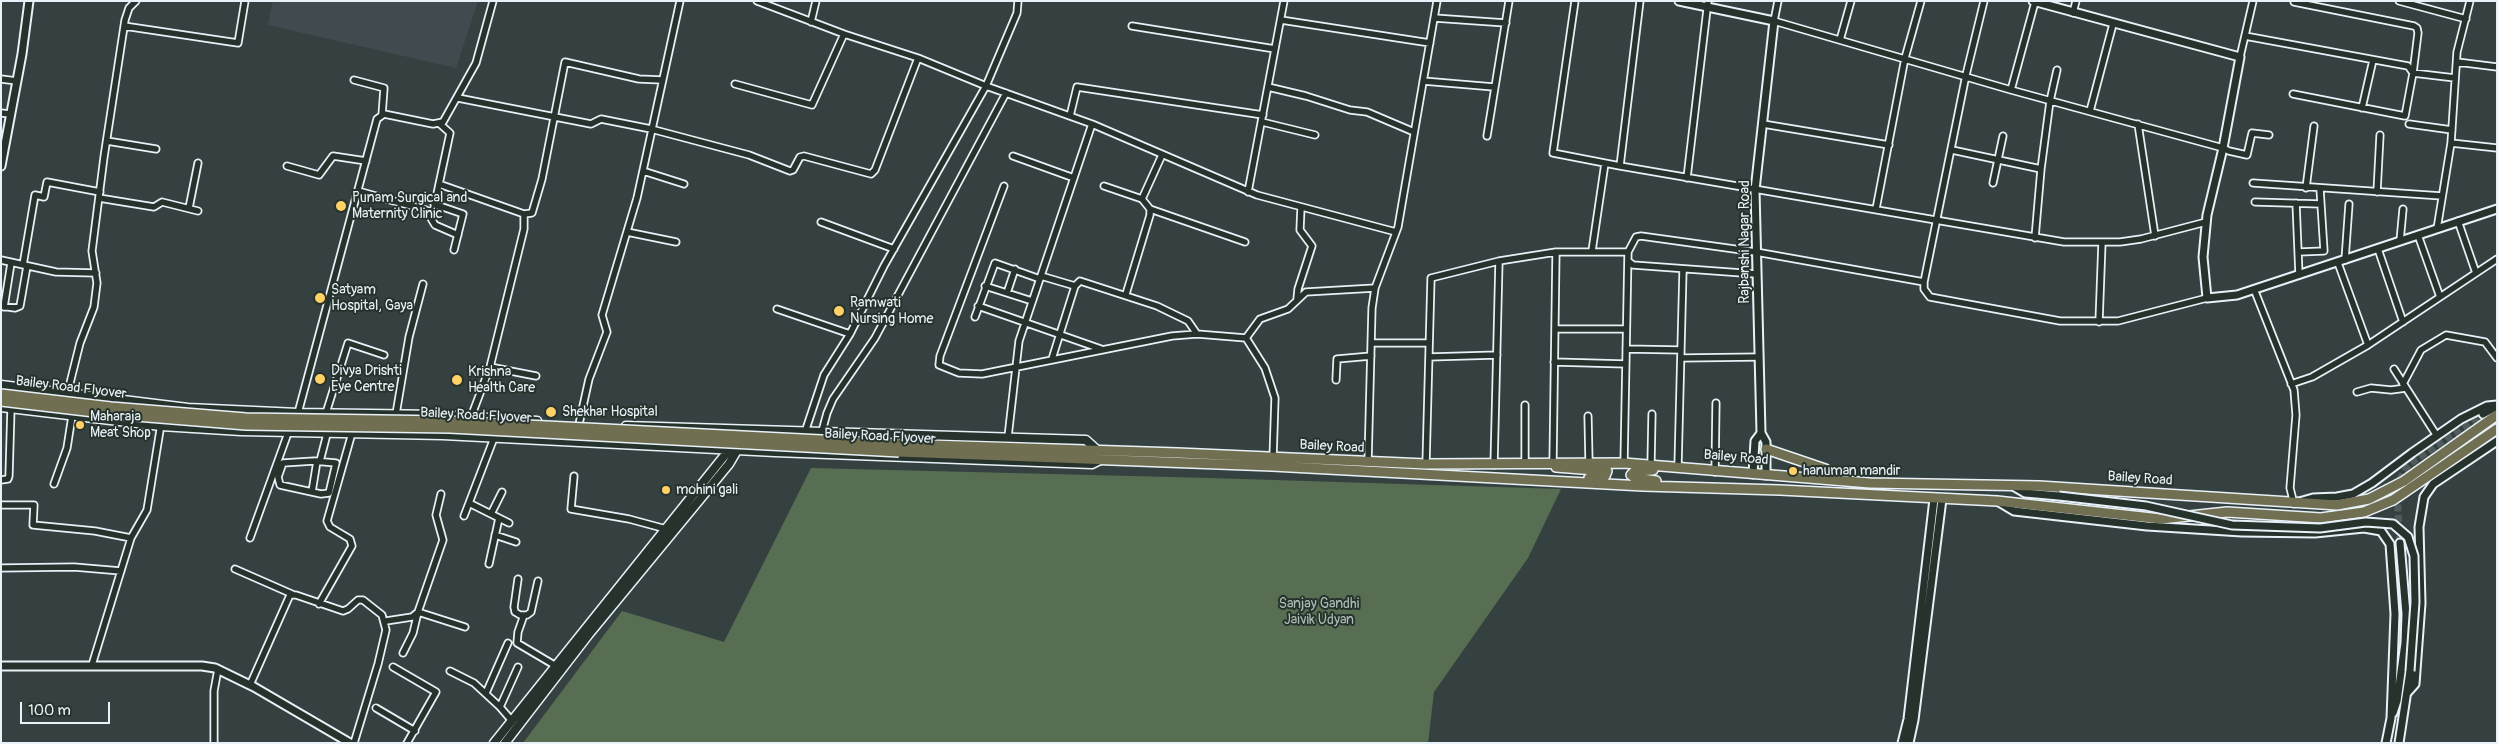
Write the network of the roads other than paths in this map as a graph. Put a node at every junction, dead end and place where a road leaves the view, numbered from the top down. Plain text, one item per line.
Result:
1 (29, 1) edge
2 (136, 1) edge
3 (237, 1) edge
4 (493, 1) edge
5 (680, 1) edge
6 (757, 1) edge
7 (816, 1) edge
8 (1018, 1) edge
9 (1284, 1) edge
10 (1437, 1) edge
11 (1509, 1) edge
12 (1575, 1) edge
13 (1640, 1) edge
14 (1679, 1) edge
15 (1778, 1) edge
16 (1851, 1) edge
17 (1921, 1) edge
18 (1984, 1) edge
19 (2076, 1) edge
20 (2253, 1) edge
21 (2399, 1) edge
22 (2470, 1) edge
23 (245, 2) edge
24 (2034, 2) edge
25 (2294, 2) edge
26 (1707, 4) edge
27 (2074, 13) junction
28 (1434, 18) junction
29 (2466, 19) junction
30 (1281, 20) junction
31 (1774, 21) junction
32 (810, 22) junction
33 (1506, 23) junction
34 (2113, 24) junction
35 (124, 26) junction
36 (1132, 26) dead end
37 (844, 34) junction
38 (2245, 36) junction
39 (1840, 40) junction
40 (1430, 43) junction
41 (1275, 49) junction
42 (2240, 57) junction
43 (918, 58) junction
44 (1906, 58) junction
45 (2373, 60) junction
46 (2457, 62) junction
47 (2497, 68) edge
48 (2057, 70) dead end
49 (2414, 73) junction
50 (1966, 75) junction
51 (2455, 78) junction
52 (1, 79) edge
53 (354, 80) dead end
54 (662, 80) junction
55 (17, 81) junction
56 (1423, 82) junction
57 (734, 84) dead end
58 (986, 86) junction
59 (1268, 87) junction
60 (1494, 87) junction
61 (2011, 90) junction
62 (1006, 92) junction
63 (2294, 94) dead end
64 (458, 98) junction
65 (2050, 101) junction
66 (2362, 108) junction
67 (2090, 111) junction
68 (1, 112) edge
69 (10, 114) junction
70 (382, 114) junction
71 (1263, 115) junction
72 (1070, 116) junction
73 (554, 118) junction
74 (1262, 122) junction
75 (440, 124) junction
76 (1092, 124) junction
77 (1763, 124) junction
78 (2138, 124) junction
79 (2409, 124) dead end
80 (2314, 126) dead end
81 (651, 129) junction
82 (2452, 130) junction
83 (1414, 132) junction
84 (1315, 135) dead end
85 (2269, 135) dead end
86 (2380, 135) dead end
87 (1487, 136) dead end
88 (2003, 136) dead end
89 (107, 141) junction
90 (2451, 142) junction
91 (1889, 144) junction
92 (2223, 148) junction
93 (2497, 148) edge
94 (156, 149) dead end
95 (1952, 150) junction
96 (1162, 154) junction
97 (1013, 156) dead end
98 (1998, 160) junction
99 (366, 161) junction
100 (198, 163) dead end
101 (1606, 163) junction
102 (1, 166) edge
103 (287, 166) dead end
104 (1620, 166) junction
105 (2041, 169) junction
106 (643, 171) junction
107 (1074, 178) junction
108 (1688, 178) junction
109 (1993, 183) dead end
110 (2253, 183) dead end
111 (438, 184) junction
112 (684, 184) dead end
113 (1004, 186) dead end
114 (1104, 186) dead end
115 (2306, 188) junction
116 (2320, 189) junction
117 (1755, 190) junction
118 (358, 191) junction
119 (1248, 192) junction
120 (2377, 192) junction
121 (99, 195) junction
122 (2442, 196) junction
123 (1142, 199) junction
124 (2255, 202) dead end
125 (2296, 203) junction
126 (434, 204) junction
127 (2321, 204) junction
128 (2349, 204) dead end
129 (1301, 207) junction
130 (189, 208) junction
131 (1150, 209) junction
132 (1876, 209) junction
133 (2497, 209) edge
134 (2403, 210) dead end
135 (198, 211) dead end
136 (524, 214) junction
137 (432, 217) junction
138 (1938, 219) junction
139 (821, 222) dead end
140 (2206, 222) junction
141 (2458, 222) junction
142 (2437, 228) junction
143 (627, 232) junction
144 (1396, 232) junction
145 (458, 235) junction
146 (2418, 235) junction
147 (2155, 236) junction
148 (2035, 238) junction
149 (2400, 241) junction
150 (676, 242) dead end
151 (1245, 242) dead end
152 (2102, 242) junction
153 (894, 248) junction
154 (2378, 249) junction
155 (454, 250) dead end
156 (1592, 251) junction
157 (1556, 252) junction
158 (1628, 252) junction
159 (1756, 252) junction
160 (2298, 252) junction
161 (2497, 259) edge
162 (1, 260) edge
163 (1628, 260) junction
164 (1499, 261) junction
165 (2341, 261) junction
166 (11, 262) junction
167 (25, 266) junction
168 (1015, 269) junction
169 (1683, 270) junction
170 (2476, 272) junction
171 (96, 273) junction
172 (1756, 274) junction
173 (2299, 275) junction
174 (1040, 277) junction
175 (1924, 282) junction
176 (423, 284) dead end
177 (985, 286) junction
178 (1075, 286) junction
179 (1375, 288) junction
180 (2254, 289) junction
181 (1007, 293) junction
182 (1126, 294) junction
183 (2440, 297) junction
184 (2207, 298) junction
185 (1297, 299) junction
186 (1032, 301) junction
187 (2, 306) edge
188 (978, 306) junction
189 (777, 309) dead end
190 (975, 317) dead end
191 (1025, 321) junction
192 (2100, 322) junction
193 (2403, 322) junction
194 (1554, 329) junction
195 (1626, 330) junction
196 (1060, 333) junction
197 (850, 334) junction
198 (1197, 334) junction
199 (1246, 338) junction
200 (1371, 343) junction
201 (1429, 343) junction
202 (2368, 346) junction
203 (1102, 349) junction
204 (1626, 349) junction
205 (1681, 350) junction
206 (384, 355) dead end
207 (1497, 355) junction
208 (1371, 356) junction
209 (1428, 357) junction
210 (1759, 357) junction
211 (1681, 358) junction
212 (2497, 358) edge
213 (1052, 359) junction
214 (1554, 362) junction
215 (1626, 364) junction
216 (1015, 366) junction
217 (490, 367) junction
218 (2394, 370) dead end
219 (536, 376) dead end
220 (1336, 380) dead end
221 (2291, 384) junction
222 (1, 385) edge
223 (2404, 386) junction
224 (2357, 392) dead end
225 (68, 393) junction
226 (1, 394) edge
227 (1, 401) edge
228 (1716, 403) dead end
229 (162, 404) junction
230 (1525, 405) dead end
231 (2497, 406) edge
232 (1, 407) edge
233 (11, 408) junction
234 (258, 411) junction
235 (298, 413) junction
236 (326, 413) junction
237 (63, 414) junction
238 (348, 414) junction
239 (396, 414) junction
240 (1652, 414) dead end
241 (2483, 414) tunnel mouth
242 (2497, 415) edge
243 (72, 416) junction
244 (1588, 416) dead end
245 (471, 417) junction
246 (564, 423) junction
247 (579, 424) junction
248 (607, 425) junction
249 (161, 426) junction
250 (691, 428) junction
251 (2497, 429) edge
252 (733, 430) junction
253 (742, 430) junction
254 (776, 431) junction
255 (258, 432) junction
256 (288, 432) junction
257 (805, 432) junction
258 (348, 433) junction
259 (822, 433) junction
260 (1761, 433) junction
261 (327, 434) junction
262 (2437, 436) junction
263 (1008, 437) junction
264 (494, 438) junction
265 (2497, 441) edge
266 (563, 442) junction
267 (606, 444) junction
268 (688, 448) junction
269 (900, 448) junction
270 (1766, 449) junction
271 (729, 450) junction
272 (1097, 450) junction
273 (738, 451) junction
274 (775, 452) junction
275 (819, 454) junction
276 (1273, 458) junction
277 (1100, 460) junction
278 (318, 461) junction
279 (1368, 462) junction
280 (1524, 462) junction
281 (1553, 462) junction
282 (1589, 462) junction
283 (1624, 463) junction
284 (1426, 464) junction
285 (1651, 464) junction
286 (1494, 465) junction
287 (1506, 465) junction
288 (1678, 466) junction
289 (1712, 472) junction
290 (1753, 474) junction
291 (1766, 475) junction
292 (574, 476) dead end
293 (1, 480) edge
294 (1839, 480) junction
295 (1567, 481) junction
296 (54, 484) dead end
297 (2011, 485) junction
298 (1698, 486) junction
299 (312, 492) junction
300 (502, 492) dead end
301 (441, 494) dead end
302 (1938, 499) junction
303 (1997, 501) junction
304 (469, 503) junction
305 (2294, 504) junction
306 (1, 505) edge
307 (491, 514) junction
308 (464, 516) dead end
309 (499, 518) junction
310 (509, 523) dead end
311 (666, 528) junction
312 (495, 535) junction
313 (131, 538) junction
314 (250, 538) dead end
315 (516, 542) dead end
316 (2400, 543) tunnel mouth
317 (489, 564) dead end
318 (1, 568) edge
319 (236, 569) dead end
320 (121, 571) junction
321 (518, 579) dead end
322 (538, 581) dead end
323 (292, 594) junction
324 (319, 604) junction
325 (418, 612) junction
326 (524, 615) junction
327 (386, 622) junction
328 (465, 628) dead end
329 (508, 643) dead end
330 (403, 652) dead end
331 (92, 665) junction
332 (560, 665) junction
333 (1, 666) edge
334 (393, 667) dead end
335 (518, 667) dead end
336 (218, 669) junction
337 (450, 671) dead end
338 (250, 684) junction
339 (486, 693) junction
340 (2408, 693) junction
341 (500, 707) junction
342 (376, 708) dead end
343 (2391, 718) junction
344 (512, 721) junction
345 (415, 731) junction
346 (2388, 734) junction
347 (337, 739) edge
348 (2400, 740) edge
349 (214, 743) edge
350 (350, 743) edge
351 (354, 743) edge
352 (407, 743) edge
353 (494, 743) edge
354 (505, 743) edge
355 (1902, 743) edge
356 (1909, 743) edge
357 (2386, 743) edge

1 - 55 street
2 - 35 street
3 - 23 street
4 - 64 street
5 - 54 street
6 - 32 street
7 - 32 street
8 - 58 street
9 - 30 street
10 - 28 street
11 - 33 street
12 - 101 street
13 - 104 street
14 - 26 street
15 - 31 street
16 - 39 street
17 - 44 street
18 - 50 street
19 - 27 street
20 - 38 street
21 - 29 street
22 - 29 street
23 - 35 street
24 - 27 street
24 - 61 street
25 - 49 street
26 - 31 street
26 - 108 street
27 - 34 street
28 - 33 street
28 - 40 street
29 - 46 street
30 - 40 street
30 - 41 street
31 - 39 street
31 - 77 street, Rajbanshi Nagar Road
32 - 37 street
33 - 60 street
34 - 42 street
34 - 67 street
35 - 89 street
36 - 41 street
37 - 43 street
37 - 57 street
38 - 42 street
38 - 45 street
39 - 44 street
40 - 56 street
41 - 59 street
42 - 92 street
43 - 58 street
43 - 81 street
44 - 50 street
44 - 91 street
45 - 49 street
45 - 66 street
46 - 47 street
46 - 51 street
48 - 65 street
49 - 51 street
49 - 66 street
50 - 61 street
50 - 95 street
51 - 82 street
52 - 55 street
53 - 70 street
54 - 73 street
54 - 81 street
55 - 69 street
56 - 60 street
56 - 83 street
58 - 62 street
58 - 153 street
59 - 71 street
59 - 83 street
60 - 87 street
61 - 65 street
62 - 72 street
62 - 259 street
63 - 66 street
64 - 73 street
64 - 75 street
65 - 67 street
65 - 105 street
67 - 78 street
68 - 69 street
69 - 102 street
70 - 75 street
70 - 99 street
71 - 72 street
71 - 74 street
72 - 76 street
73 - 81 street
73 - 136 street
74 - 84 street
74 - 119 street
75 - 111 street
76 - 96 street
76 - 107 street
77 - 91 street
77 - 117 street, Rajbanshi Nagar Road
78 - 92 street
78 - 147 street
79 - 82 street
80 - 115 street
81 - 106 street
82 - 90 street
83 - 144 street
85 - 92 street
86 - 120 street
88 - 98 street
89 - 94 street
89 - 121 street
90 - 93 street
90 - 122 street
91 - 132 street
92 - 140 street
95 - 98 street
95 - 138 street
96 - 119 street
96 - 123 street
97 - 107 street
98 - 105 street
98 - 109 street
99 - 103 street
99 - 118 street
100 - 130 street
101 - 104 street
101 - 156 street
104 - 108 street
105 - 148 street
106 - 112 street
106 - 143 street
107 - 174 street
108 - 117 street
110 - 115 street
111 - 126 street
111 - 136 street
113 - 216 street
114 - 123 street
115 - 116 street
116 - 120 street
116 - 127 street
117 - 132 street
117 - 159 street, Rajbanshi Nagar Road
118 - 137 street
118 - 235 street
119 - 129 street
120 - 122 street
121 - 130 street
121 - 167 street
121 - 171 street
122 - 142 street
123 - 131 street
124 - 125 street
125 - 127 street
125 - 160 street
126 - 137 street
126 - 145 street
127 - 160 street
128 - 165 street
129 - 144 street
129 - 185 street
130 - 135 street
131 - 151 street
131 - 182 street
132 - 138 street
133 - 141 street
134 - 149 street
136 - 217 street
137 - 145 street
138 - 148 street
138 - 175 street
139 - 153 street
140 - 147 street
140 - 184 street
141 - 142 street
141 - 170 street
142 - 146 street
143 - 150 street
143 - 247 street
144 - 179 street
145 - 155 street
146 - 149 street
146 - 183 street
147 - 152 street
148 - 152 street
149 - 154 street
152 - 192 street
153 - 197 street
154 - 165 street
154 - 193 street
156 - 157 street
156 - 158 street
157 - 164 street
157 - 194 street
158 - 159 street
158 - 163 street
159 - 172 street, Rajbanshi Nagar Road
159 - 175 street
160 - 173 street
161 - 170 street
162 - 166 street
163 - 169 street
163 - 195 street
164 - 201 street
164 - 207 street
165 - 173 street
165 - 202 street
166 - 167 street
166 - 187 street
167 - 171 street
167 - 187 street
168 - 174 street
168 - 177 street
168 - 181 street
169 - 172 street
169 - 205 street
170 - 183 street
171 - 225 street
172 - 210 street, Rajbanshi Nagar Road
173 - 180 street
174 - 178 street
174 - 186 street
175 - 192 street
176 - 239 street
177 - 181 street
177 - 188 street
178 - 182 street
178 - 196 street
179 - 185 street
179 - 200 street
180 - 184 street
180 - 221 street
181 - 186 street
182 - 198 street
183 - 193 street
184 - 192 street
185 - 199 street
186 - 191 street
188 - 190 street
188 - 191 street
189 - 197 street
191 - 196 street
191 - 216 street
193 - 202 street
194 - 195 street
194 - 214 street
195 - 204 street
196 - 203 street
196 - 213 street
197 - 257 street
198 - 199 street
198 - 203 street
199 - 276 street
200 - 201 street
200 - 208 street
201 - 209 street
202 - 221 street
203 - 213 street
204 - 205 street
204 - 215 street
205 - 211 street
206 - 236 street
207 - 209 street
207 - 286 street
208 - 220 street
208 - 279 street
209 - 284 street
210 - 211 street
210 - 260 street, Rajbanshi Nagar Road
211 - 288 street
212 - 223 street
213 - 216 street
214 - 215 street
214 - 281 street
215 - 283 street
216 - 263 street
217 - 219 street
217 - 245 street
218 - 223 street
221 - 305 street
222 - 225 main road
223 - 224 street
223 - 262 street
225 - 229 main road
225 - 237 street
226 - 269 highway, Bailey Road Flyover, bridge
227 - 269 highway, Bailey Road Flyover, bridge
228 - 289 street
229 - 234 main road
229 - 249 street
230 - 280 street
231 - 241 street
231 - 262 street
232 - 233 main road
233 - 237 main road
233 - 293 street
234 - 235 main road
234 - 255 main road
235 - 236 main road
236 - 238 main road
237 - 243 main road
238 - 239 main road
238 - 258 main road
239 - 245 main road
240 - 285 street
242 - 305 highway, Bailey Road
243 - 249 main road
243 - 296 street
244 - 282 street
245 - 246 main road
246 - 247 main road
246 - 266 main road
247 - 248 main road
248 - 250 main road
248 - 267 main road
249 - 255 main road
249 - 313 street
250 - 252 main road
250 - 268 main road
251 - 303 highway, Bailey Road
252 - 253 main road
252 - 271 main road
253 - 254 main road
253 - 273 main road
254 - 257 main road
254 - 274 main road
255 - 256 main road
256 - 261 main road
256 - 314 street
257 - 259 main road
258 - 261 main road
258 - 264 main road
258 - 324 street
259 - 263 main road
259 - 275 street
260 - 270 street, Rajbanshi Nagar Road
260 - 290 street, Rajbanshi Nagar Road
261 - 278 street
262 - 305 street
263 - 272 main road
264 - 266 main road
264 - 304 street
265 - 340 street
266 - 267 main road
267 - 268 main road
268 - 271 main road
269 - 272 highway, Bailey Road Flyover
269 - 277 highway, Bailey Road Flyover
270 - 291 street, Rajbanshi Nagar Road
270 - 294 highway
271 - 273 main road
271 - 311 main road
272 - 276 highway, Bailey Road
273 - 274 main road
273 - 332 main road
274 - 275 main road
275 - 277 main road
276 - 279 highway, Bailey Road
277 - 295 highway, Bailey Road
278 - 299 street
278 - 299 street
278 - 299 street
279 - 284 highway, Bailey Road
280 - 281 highway, Bailey Road
280 - 287 highway, Bailey Road
281 - 282 highway, Bailey Road
282 - 283 highway, Bailey Road
283 - 285 highway, Bailey Road
284 - 286 highway, Bailey Road
285 - 288 highway, Bailey Road
286 - 287 highway, Bailey Road
287 - 295 highway
288 - 289 highway, Bailey Road
289 - 290 highway, Bailey Road
289 - 298 highway
290 - 291 highway, Bailey Road
291 - 294 highway, Bailey Road
292 - 311 street
294 - 297 highway, Bailey Road
295 - 298 highway, Bailey Road
297 - 305 highway, Bailey Road
297 - 340 street, bridge
298 - 302 highway, Bailey Road
300 - 307 street
301 - 325 street
302 - 303 highway, Bailey Road
302 - 355 street
302 - 356 street
303 - 343 street
304 - 307 street
304 - 308 street
306 - 313 street
307 - 309 street
309 - 310 street
309 - 312 street
311 - 332 main road
312 - 315 street
312 - 317 street
313 - 320 street
316 - 343 street
318 - 320 street
319 - 323 street
320 - 331 street
321 - 326 street
322 - 326 street
323 - 324 street
323 - 338 street
324 - 327 street
325 - 327 street
325 - 328 street
325 - 330 street
326 - 332 street
327 - 351 street
329 - 339 street
331 - 333 street
331 - 336 street
332 - 344 main road
332 - 354 main road
334 - 345 street
335 - 341 street
336 - 338 street
336 - 349 street
337 - 339 street
338 - 347 street
339 - 341 street
340 - 348 street
341 - 344 street
342 - 345 street
343 - 346 street
344 - 353 main road
345 - 352 street
346 - 348 street
346 - 357 street
347 - 350 street

